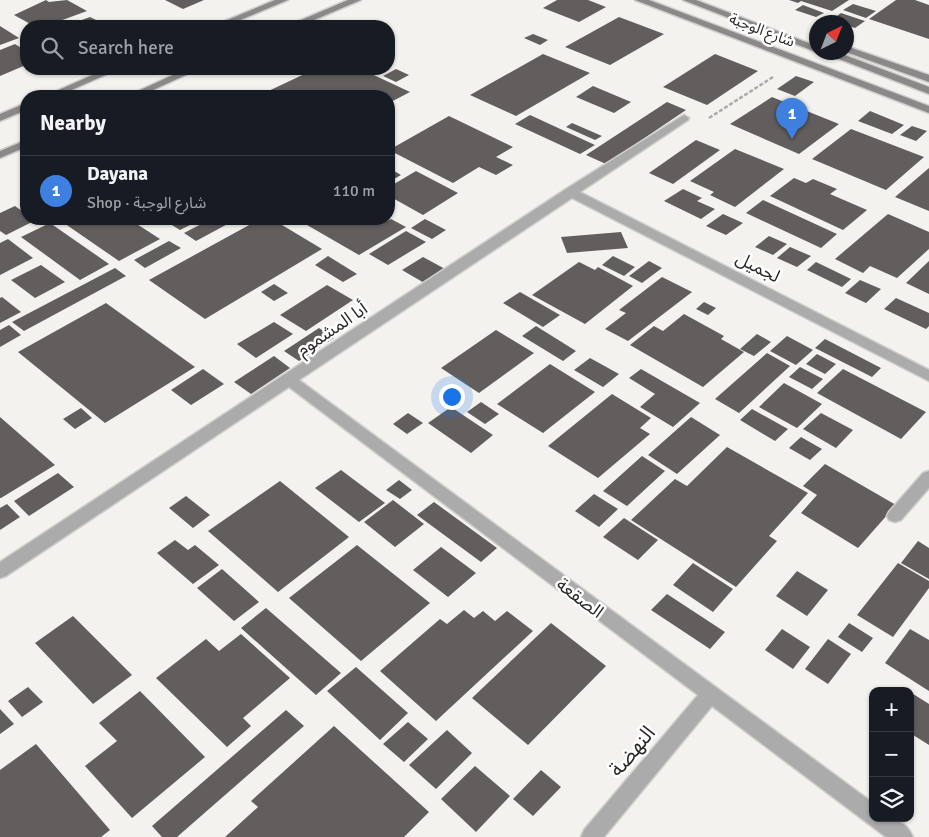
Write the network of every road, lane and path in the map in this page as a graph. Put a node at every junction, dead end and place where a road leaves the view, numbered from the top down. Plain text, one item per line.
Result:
1 (283, 0) edge
2 (331, 0) edge
3 (356, 0) edge
4 (640, 0) edge
5 (688, 0) edge
6 (713, 0) edge
7 (233, 20) edge
8 (293, 20) edge
9 (307, 20) edge
10 (809, 35) edge
11 (809, 46) edge
12 (854, 52) edge
13 (798, 60) junction
14 (847, 60) edge
15 (100, 75) edge
16 (180, 75) edge
17 (929, 79) edge
18 (64, 90) edge
19 (146, 90) edge
20 (929, 91) edge
21 (20, 109) edge
22 (929, 110) edge
23 (0, 118) edge
24 (684, 118) joint
25 (20, 146) edge
26 (0, 155) edge
27 (570, 192) junction
28 (929, 376) edge
29 (289, 380) junction
30 (929, 477) edge
31 (895, 516) dead end
32 (0, 571) edge
33 (710, 695) junction
34 (869, 812) edge
35 (882, 822) edge
36 (591, 837) edge
37 (903, 837) edge

1 - 7 main road
2 - 8 main road
3 - 9 main road
4 - 13 main road, شارع الوجبة
5 - 11 main road
6 - 10 main road, شارع الوجبة
12 - 17 main road
13 - 22 main road, شارع الوجبة
13 - 24 path
14 - 20 main road
15 - 18 main road
16 - 19 main road
21 - 23 main road
24 - 27 street, أبا المشموم
25 - 26 main road
27 - 28 street, لجميل
27 - 29 street, أبا المشموم
29 - 32 street, أبا المشموم
29 - 33 street, الصقعة
30 - 31 street
33 - 34 street, الصقعة
33 - 36 street, النهضة
35 - 37 street

